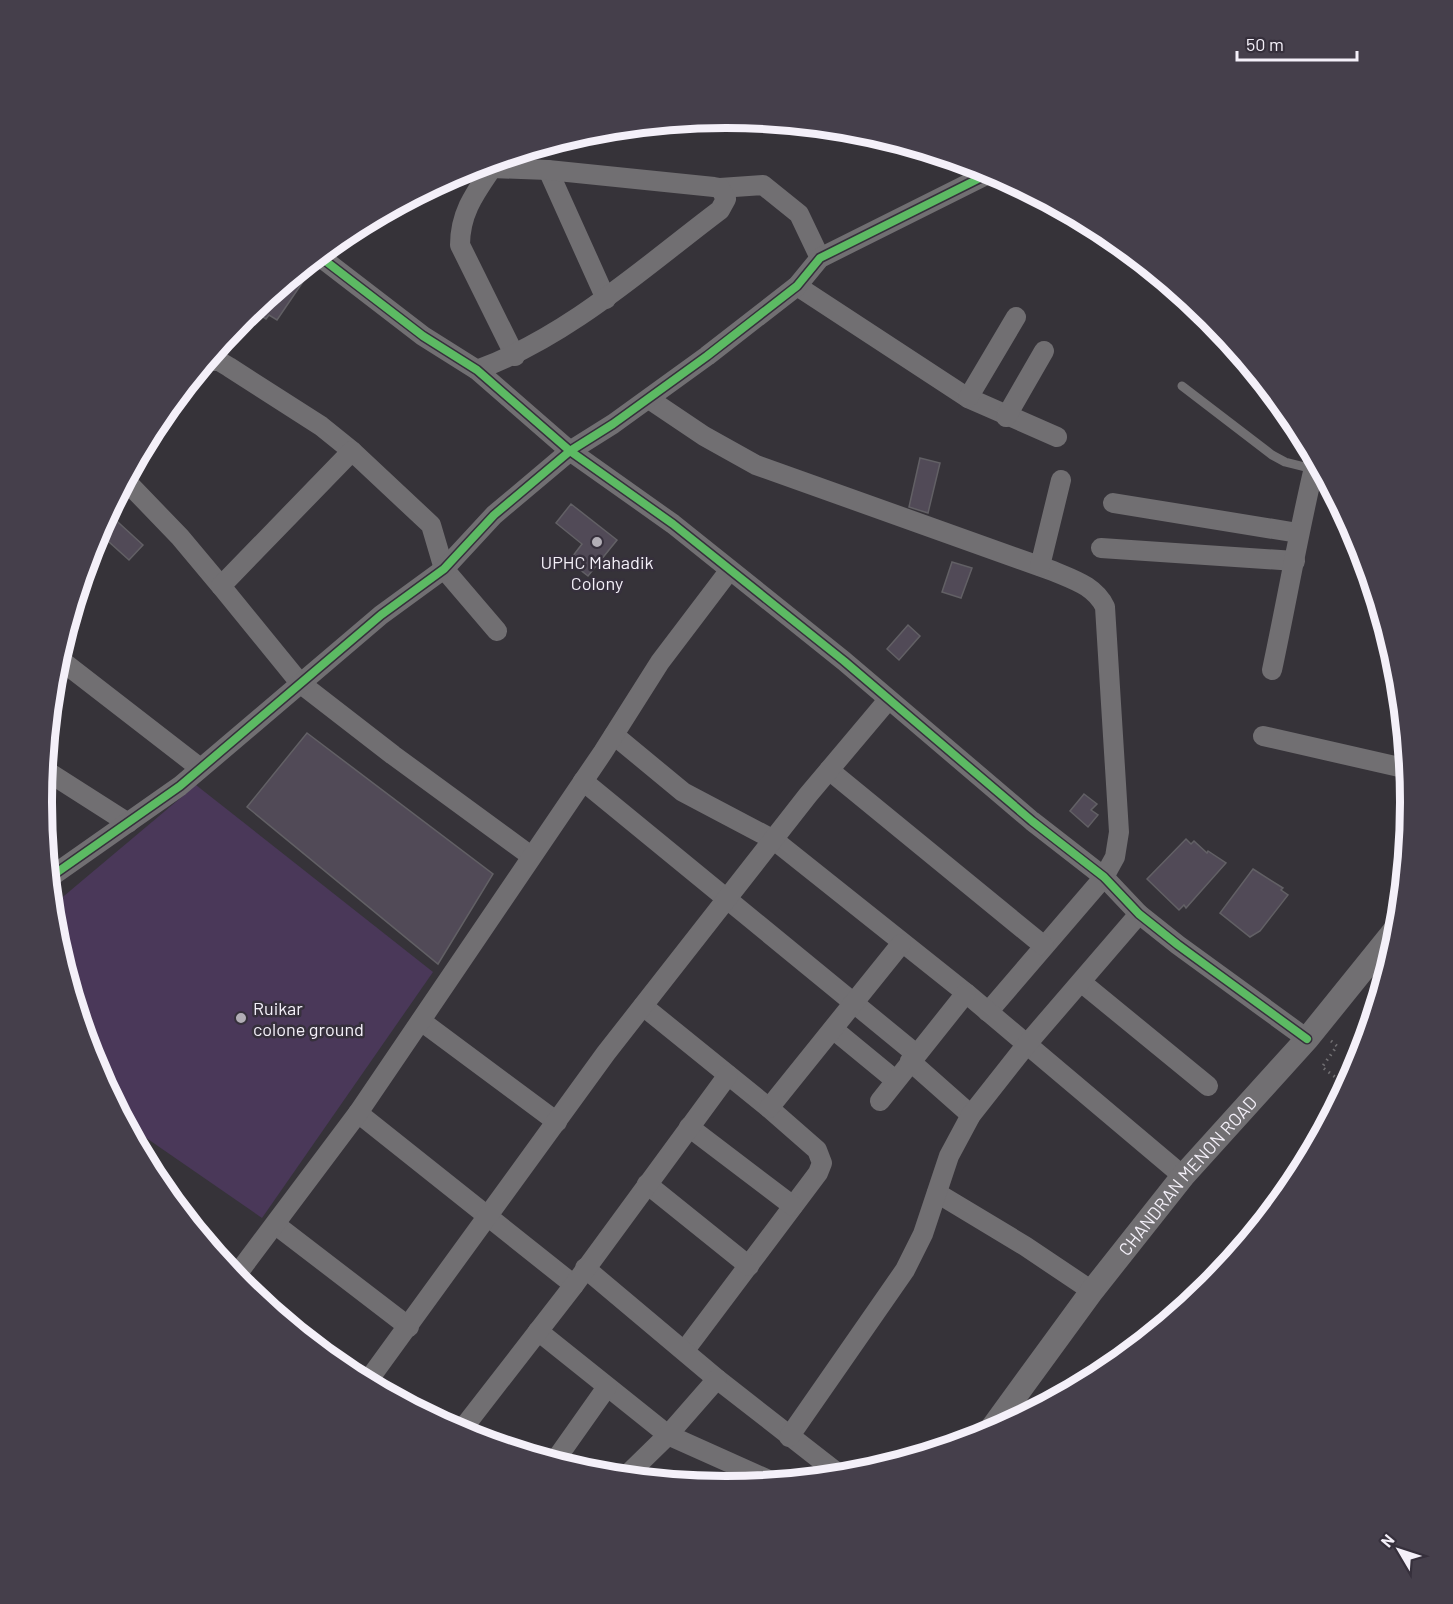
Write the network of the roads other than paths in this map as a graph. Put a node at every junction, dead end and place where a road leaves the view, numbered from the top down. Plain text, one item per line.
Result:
1 (504, 166) edge
2 (548, 170) junction
3 (487, 173) edge
4 (981, 178) edge
5 (720, 188) junction
6 (820, 258) junction
7 (325, 261) edge
8 (797, 286) junction
9 (606, 299) junction
10 (1016, 317) dead end
11 (1044, 351) dead end
12 (515, 356) junction
13 (218, 361) edge
14 (477, 370) junction
15 (1182, 386) dead end
16 (968, 398) junction
17 (649, 399) junction
18 (1006, 417) junction
19 (1057, 437) dead end
20 (352, 451) junction
21 (570, 451) junction
22 (1309, 464) edge
23 (1313, 471) edge
24 (1061, 480) dead end
25 (131, 487) edge
26 (1113, 502) dead end
27 (1298, 533) junction
28 (1101, 548) dead end
29 (1295, 561) junction
30 (1041, 566) junction
31 (444, 569) junction
32 (729, 571) junction
33 (221, 586) junction
34 (498, 631) dead end
35 (67, 664) edge
36 (1272, 670) dead end
37 (300, 683) junction
38 (888, 700) junction
39 (614, 735) junction
40 (1263, 736) dead end
41 (1399, 767) edge
42 (200, 768) junction
43 (829, 770) junction
44 (53, 775) edge
45 (584, 781) junction
46 (128, 823) junction
47 (774, 840) junction
48 (531, 856) junction
49 (56, 873) edge
50 (1104, 877) junction
51 (726, 901) junction
52 (1140, 914) junction
53 (1386, 941) edge
54 (901, 944) junction
55 (1044, 946) junction
56 (1081, 982) junction
57 (966, 993) junction
58 (854, 1003) junction
59 (643, 1006) junction
60 (988, 1012) junction
61 (421, 1021) junction
62 (833, 1029) junction
63 (1307, 1039) junction
64 (1027, 1044) junction
65 (913, 1057) junction
66 (728, 1075) junction
67 (895, 1080) junction
68 (1208, 1086) dead end
69 (880, 1101) dead end
70 (769, 1108) junction
71 (358, 1113) junction
72 (971, 1115) junction
73 (557, 1122) junction
74 (689, 1127) junction
75 (1183, 1176) junction
76 (647, 1184) junction
77 (937, 1193) junction
78 (793, 1206) junction
79 (490, 1216) junction
80 (276, 1226) junction
81 (749, 1266) junction
82 (585, 1268) junction
83 (241, 1269) edge
84 (574, 1285) junction
85 (1092, 1291) junction
86 (409, 1327) junction
87 (538, 1331) junction
88 (685, 1350) junction
89 (373, 1376) edge
90 (717, 1379) junction
91 (608, 1387) junction
92 (1000, 1418) edge
93 (466, 1424) edge
94 (668, 1435) junction
95 (789, 1437) junction
96 (559, 1455) edge
97 (827, 1468) edge
98 (632, 1469) edge
99 (757, 1475) edge

1 - 2 street
2 - 5 street
2 - 9 street
3 - 12 street
4 - 6 street
5 - 6 street
5 - 9 street
6 - 8 street
7 - 14 street
8 - 16 street
8 - 17 street
9 - 12 street
10 - 16 street
11 - 18 street
12 - 14 street
13 - 20 street
14 - 21 street
15 - 22 lane
16 - 18 street
17 - 21 street
17 - 30 street
18 - 19 street
20 - 31 street
20 - 33 street
21 - 31 street
21 - 32 street
23 - 27 street
24 - 30 street
25 - 33 street
26 - 27 street
27 - 29 street
28 - 29 street
29 - 36 street
30 - 50 street
31 - 34 street
31 - 37 street
32 - 38 street
32 - 39 street
33 - 37 street
35 - 42 street
37 - 42 street
37 - 48 street
38 - 43 street
38 - 50 street
39 - 45 street
39 - 47 street
40 - 41 street
42 - 46 street
43 - 47 street
43 - 55 street
44 - 46 street
45 - 48 street
45 - 51 street
46 - 49 street
47 - 51 street
47 - 54 street
48 - 61 street
50 - 52 street
50 - 55 street
51 - 58 street
51 - 59 street
52 - 56 street
52 - 63 street
53 - 63 street, CHANDRAN MENON ROAD
54 - 57 street
54 - 58 street
55 - 60 street
56 - 64 street
56 - 68 street
57 - 60 street
57 - 65 street
58 - 62 street
58 - 65 street
59 - 66 street
59 - 73 street
60 - 64 street
61 - 71 street
61 - 73 street
62 - 67 street
62 - 70 street
63 - 75 street, CHANDRAN MENON ROAD
64 - 72 street
64 - 75 street
65 - 67 street
65 - 72 street
66 - 70 street
66 - 74 street
67 - 69 street
70 - 78 street
71 - 79 street
71 - 80 street
72 - 77 street
73 - 79 street
74 - 76 street
74 - 78 street
75 - 85 street, CHANDRAN MENON ROAD
76 - 81 street
76 - 82 street
77 - 85 street
77 - 95 street
78 - 81 street
79 - 84 street
79 - 86 street
80 - 83 street
80 - 86 street
81 - 88 street
82 - 84 street
82 - 88 street
84 - 87 street
85 - 92 street, CHANDRAN MENON ROAD
86 - 89 street
87 - 91 street
87 - 93 street
88 - 90 street
90 - 94 street
90 - 95 street
91 - 94 street
91 - 96 street
94 - 98 street
94 - 99 street
95 - 97 street

